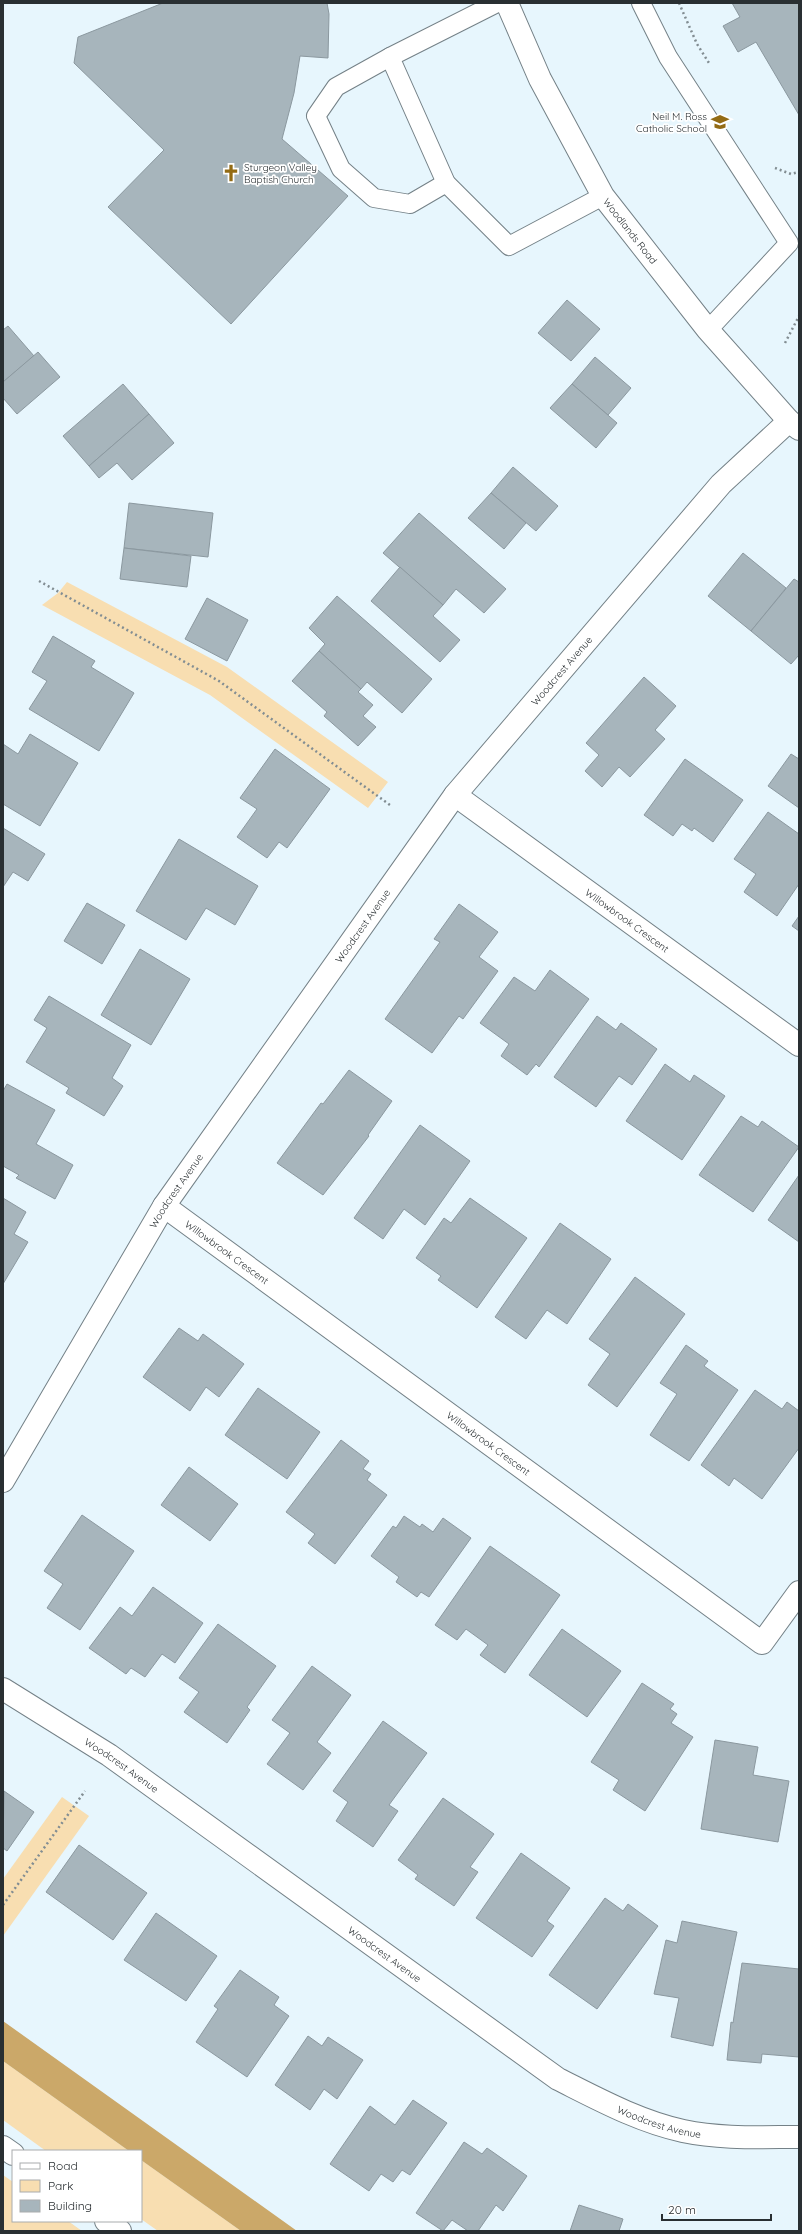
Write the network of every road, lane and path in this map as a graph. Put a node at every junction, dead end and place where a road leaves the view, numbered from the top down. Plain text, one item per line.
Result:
1 (497, 3) edge
2 (507, 3) edge
3 (641, 3) edge
4 (679, 3) edge
5 (390, 57) junction
6 (713, 70) dead end
7 (772, 167) dead end
8 (799, 172) edge
9 (446, 183) junction
10 (603, 196) junction
11 (799, 316) edge
12 (708, 330) junction
13 (785, 343) dead end
14 (794, 425) edge
15 (40, 581) dead end
16 (455, 795) junction
17 (390, 804) dead end
18 (799, 1046) edge
19 (164, 1206) junction
20 (3, 1480) edge
21 (799, 1592) edge
22 (3, 1689) edge
23 (85, 1792) dead end
24 (3, 1905) edge
25 (799, 2137) edge
26 (3, 2147) edge
27 (12, 2153) edge
28 (107, 2222) edge
29 (120, 2231) edge

1 - 5 lane
2 - 10 street, Woodlands Road
3 - 12 lane
4 - 6 path
5 - 9 lane
5 - 9 lane
7 - 8 path
9 - 10 lane
10 - 12 street, Woodlands Road
11 - 13 path
12 - 14 street, Woodlands Road
14 - 16 street, Woodcrest Avenue
15 - 17 path
16 - 18 street, Willowbrook Crescent
16 - 19 street, Woodcrest Avenue
19 - 20 street, Woodcrest Avenue
19 - 21 street, Willowbrook Crescent
22 - 25 street, Woodcrest Avenue
23 - 24 path
26 - 27 street
28 - 29 street

